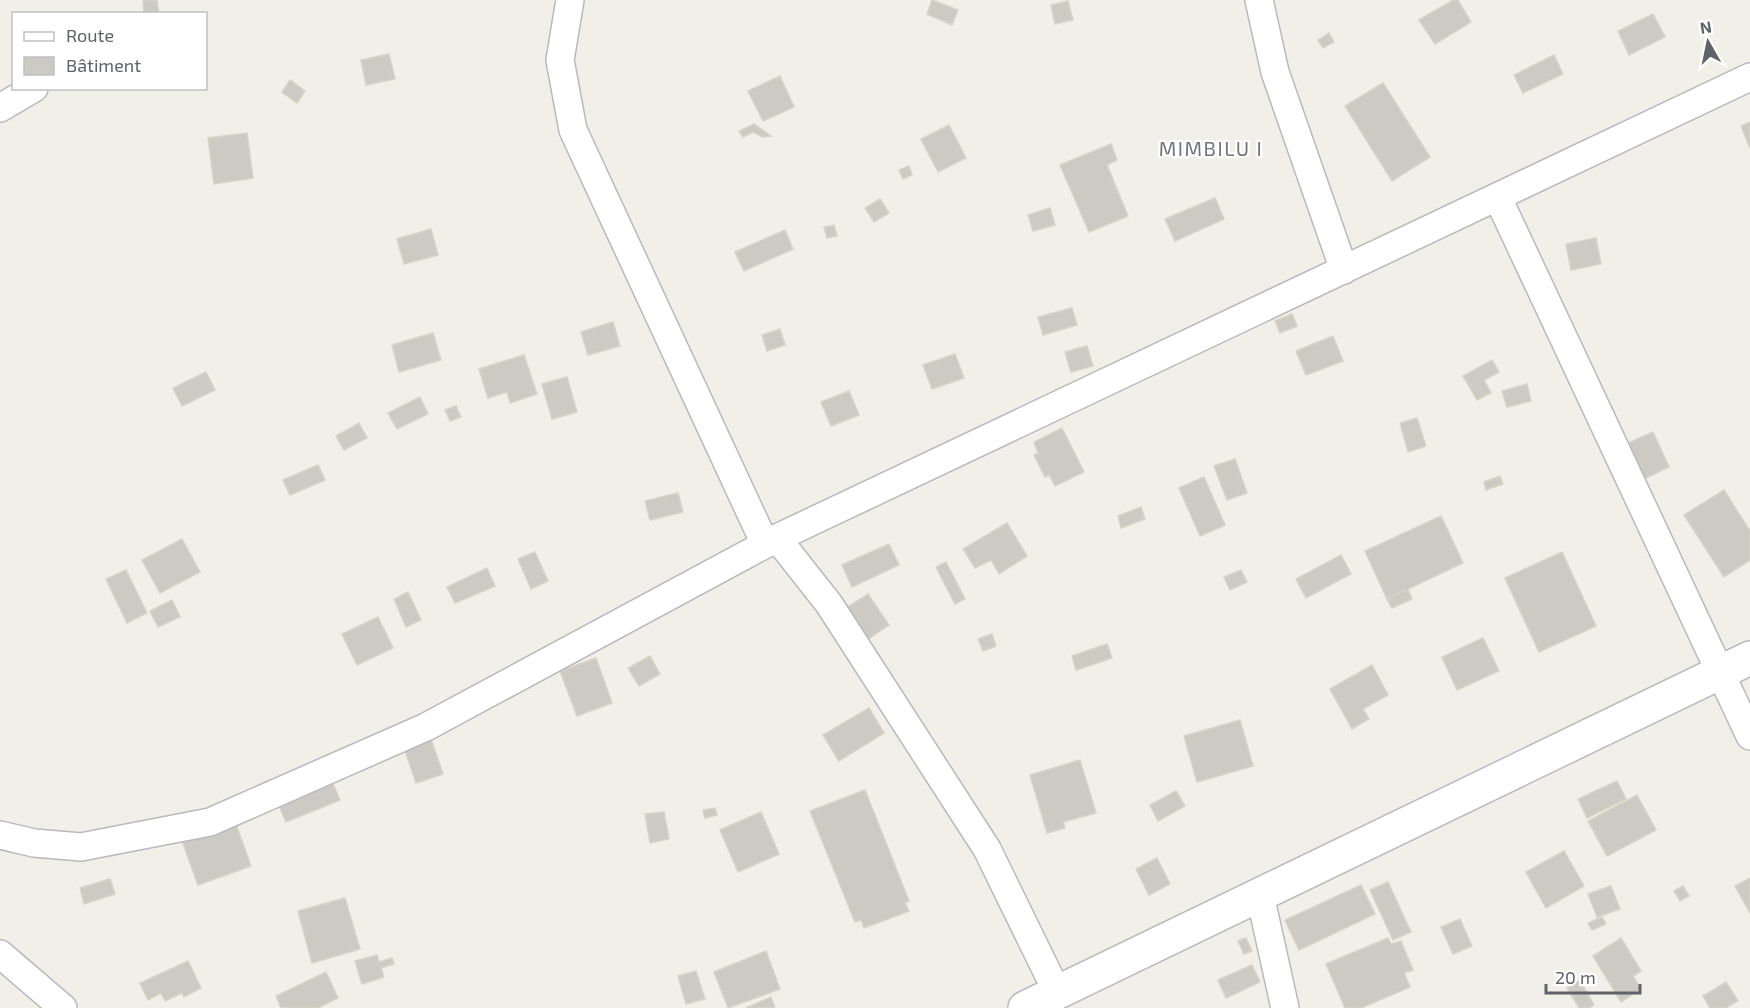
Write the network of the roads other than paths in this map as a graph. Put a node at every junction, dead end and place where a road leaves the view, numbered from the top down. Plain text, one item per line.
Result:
1 (570, 0) edge
2 (1259, 0) edge
3 (1750, 77) edge
4 (31, 90) edge
5 (0, 108) edge
6 (1498, 198) junction
7 (1344, 270) junction
8 (771, 541) junction
9 (1750, 658) edge
10 (1718, 673) junction
11 (1750, 736) edge
12 (0, 835) edge
13 (1260, 895) junction
14 (0, 954) edge
15 (1057, 992) junction
16 (63, 1008) edge
17 (1025, 1008) edge
18 (1286, 1008) edge

1 - 8 street
2 - 7 street
3 - 6 street
4 - 5 street
6 - 7 street
6 - 10 street
7 - 8 street
8 - 12 street
8 - 15 street
9 - 10 main road
10 - 11 street
10 - 13 main road
13 - 15 main road
13 - 18 street
14 - 16 street
15 - 17 main road

